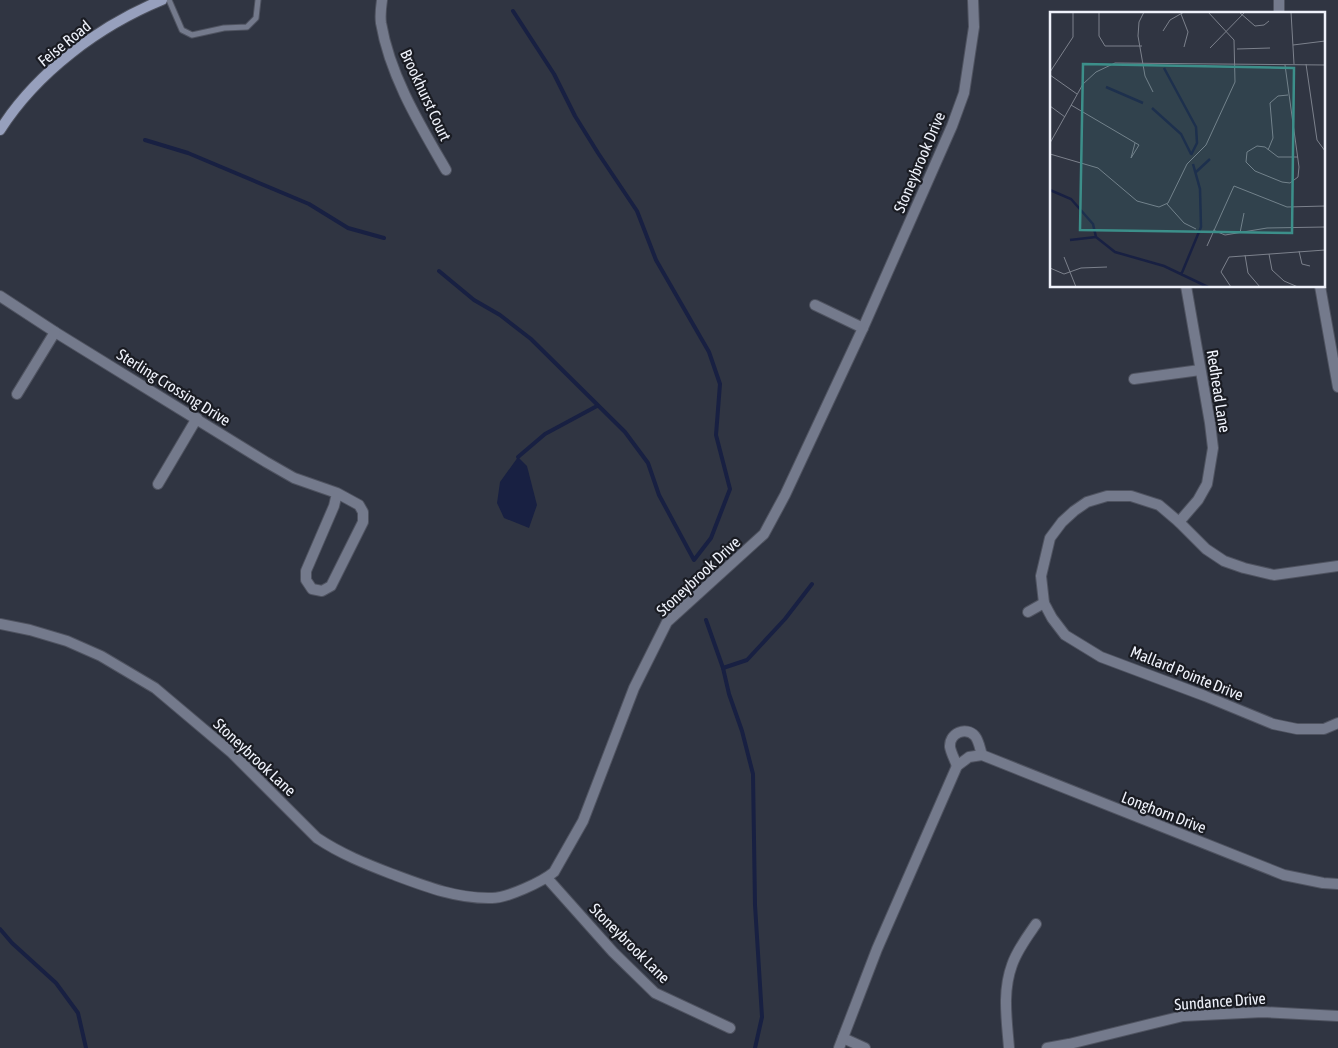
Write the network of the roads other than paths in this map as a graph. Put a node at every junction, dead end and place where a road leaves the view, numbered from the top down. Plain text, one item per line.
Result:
1 (162, 0) edge
2 (169, 0) edge
3 (258, 0) edge
4 (382, 0) edge
5 (973, 0) edge
6 (0, 130) edge
7 (446, 170) dead end
8 (1186, 288) edge
9 (1320, 288) edge
10 (0, 296) edge
11 (815, 305) dead end
12 (863, 328) junction
13 (55, 332) junction
14 (1200, 370) junction
15 (1134, 379) dead end
16 (1338, 387) edge
17 (17, 394) dead end
18 (197, 418) junction
19 (158, 484) dead end
20 (337, 493) junction
21 (1180, 522) junction
22 (1338, 566) edge
23 (1044, 603) junction
24 (1028, 612) dead end
25 (0, 624) edge
26 (1338, 724) edge
27 (982, 755) junction
28 (957, 766) junction
29 (547, 878) junction
30 (1338, 884) edge
31 (494, 898) joint
32 (1036, 924) dead end
33 (1338, 1016) edge
34 (730, 1028) dead end
35 (841, 1043) edge
36 (865, 1048) edge
37 (1009, 1048) edge
38 (1047, 1048) edge

1 - 6 main road, Feise Road
2 - 3 lane
4 - 7 street, Brookhurst Court
5 - 12 street, Stoneybrook Drive
8 - 14 street, Redhead Lane
9 - 16 street
10 - 13 street, Sterling Crossing Drive
11 - 12 street
12 - 29 street, Stoneybrook Drive
13 - 17 street
13 - 18 street, Sterling Crossing Drive
14 - 15 street
14 - 21 street, Redhead Lane
18 - 19 street
18 - 20 street, Sterling Crossing Drive
20 - 20 street, Sterling Crossing Drive
21 - 22 street, Mallard Pointe Drive
21 - 23 street, Mallard Pointe Drive
23 - 24 street
23 - 26 street, Mallard Pointe Drive
25 - 31 street, Stoneybrook Lane
27 - 28 street
27 - 28 street
27 - 30 street, Longhorn Drive
28 - 35 street
29 - 31 street, Stoneybrook Drive
29 - 34 street, Stoneybrook Lane
32 - 37 street
33 - 38 street, Sundance Drive
35 - 36 street

